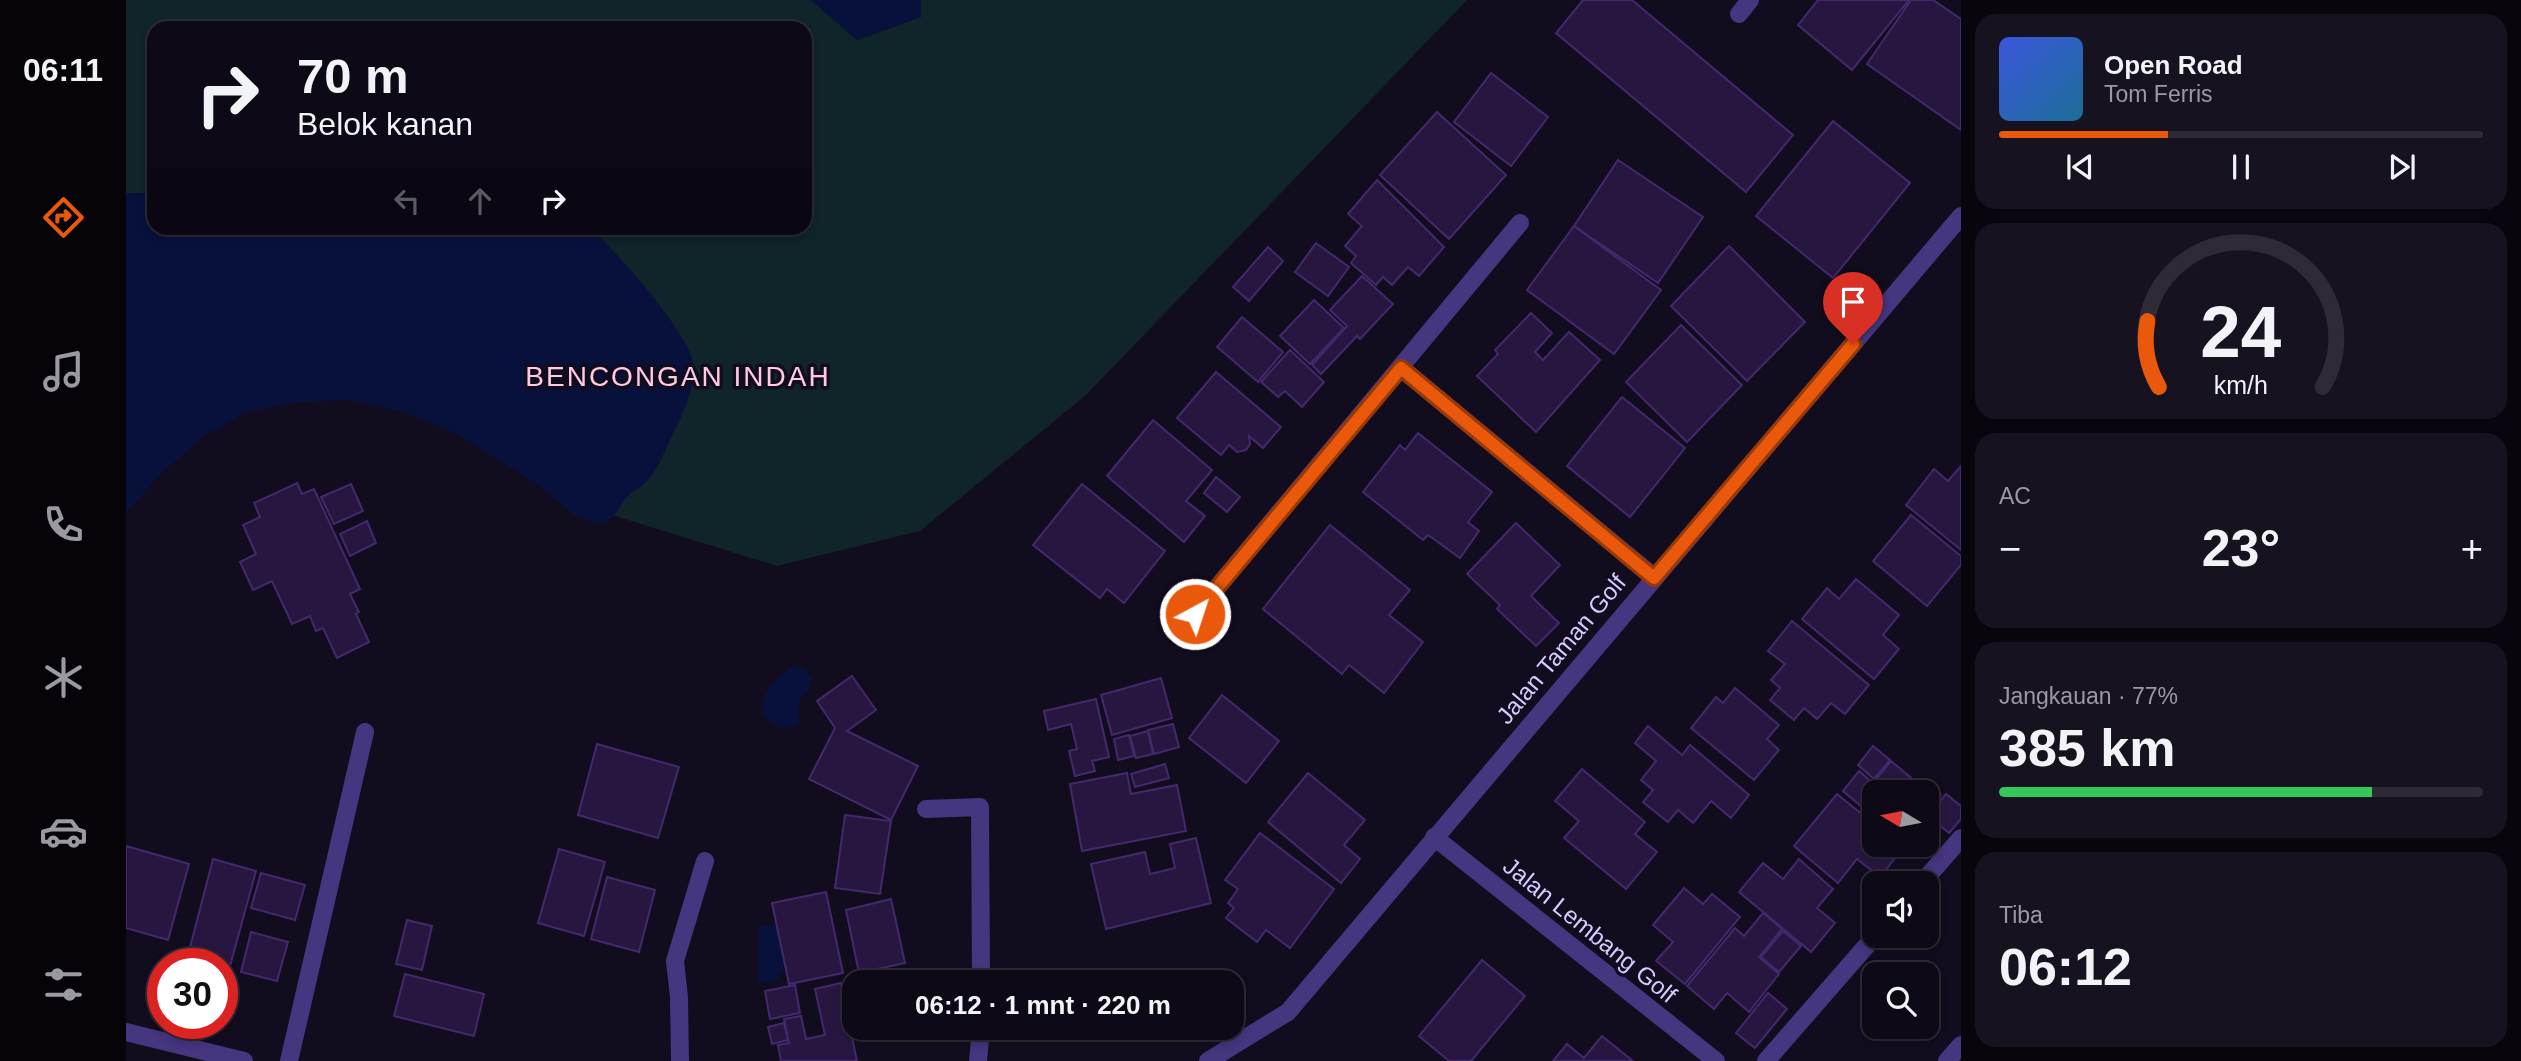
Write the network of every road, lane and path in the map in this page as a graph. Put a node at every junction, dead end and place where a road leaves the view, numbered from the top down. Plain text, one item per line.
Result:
1 (1961, 216) edge
2 (1520, 223) dead end
3 (1401, 368) junction
4 (1654, 578) junction
5 (1195, 614) dead end
6 (365, 732) dead end
7 (926, 809) dead end
8 (1434, 837) junction
9 (1961, 838) edge
10 (705, 861) dead end
11 (1932, 871) edge
12 (1865, 948) edge
13 (981, 970) edge
14 (126, 1032) edge
15 (980, 1040) edge
16 (1961, 1045) edge
17 (244, 1061) edge
18 (289, 1061) edge
19 (680, 1061) edge
20 (978, 1061) edge
21 (1208, 1061) edge
22 (1716, 1061) edge
23 (1766, 1061) edge
24 (1947, 1061) edge

1 - 4 street, Jalan Taman Golf
2 - 3 street
3 - 4 street
3 - 5 street
4 - 8 street, Jalan Taman Golf
6 - 18 street
7 - 13 street
8 - 21 street, Jalan Taman Golf
8 - 22 street, Jalan Lembang Golf
9 - 11 street
10 - 19 street
12 - 23 street
14 - 17 street
15 - 20 street
16 - 24 street

